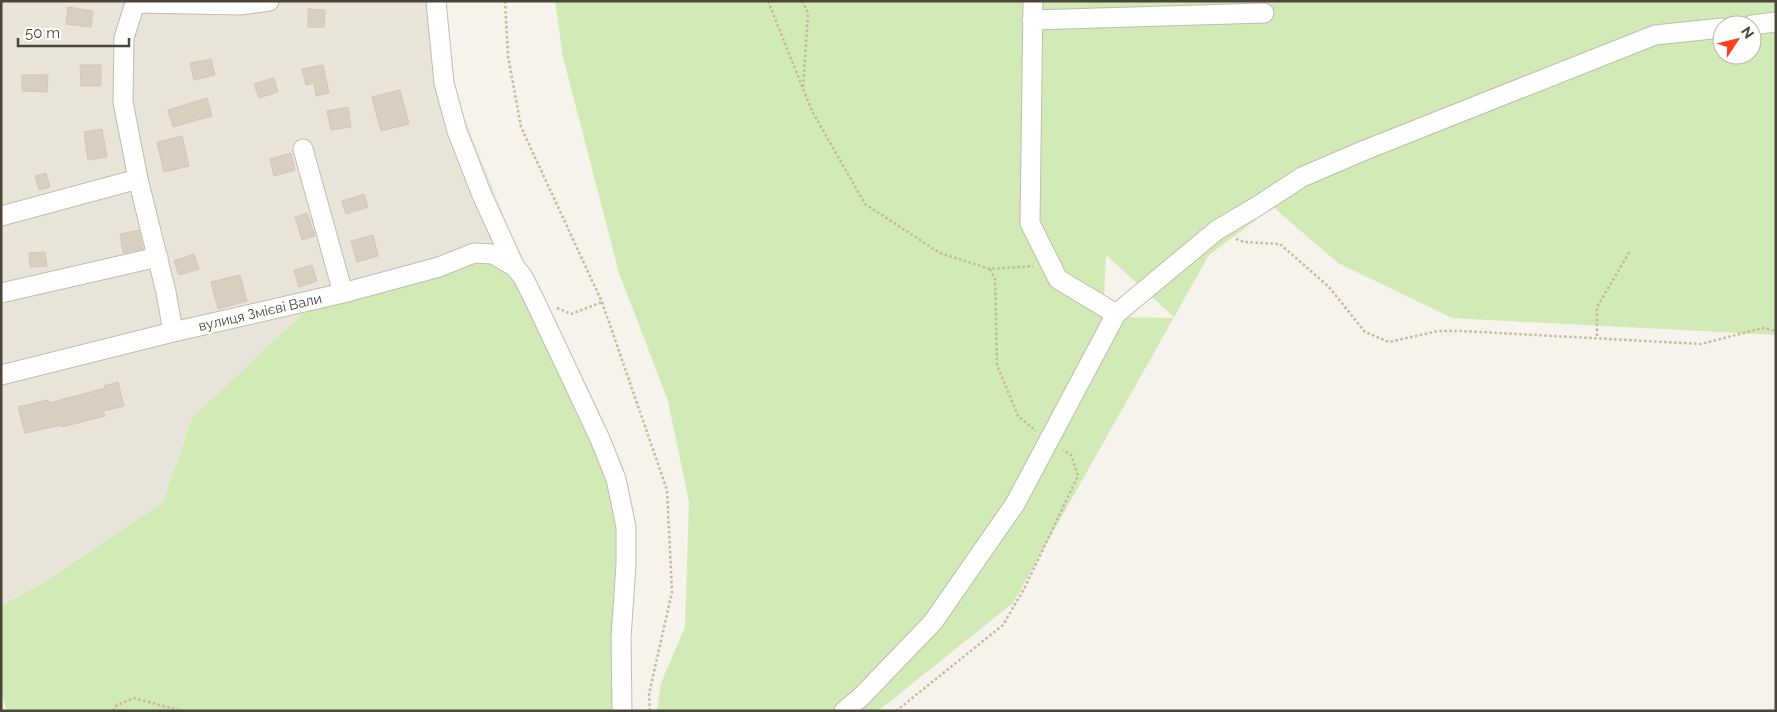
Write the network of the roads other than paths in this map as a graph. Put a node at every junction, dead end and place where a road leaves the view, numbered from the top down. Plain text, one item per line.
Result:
1 (269, 1) edge
2 (436, 1) edge
3 (1032, 1) edge
4 (129, 2) edge
5 (1264, 13) dead end
6 (1032, 20) junction
7 (1776, 22) edge
8 (1762, 24) edge
9 (1712, 29) edge
10 (303, 149) dead end
11 (138, 179) junction
12 (1, 216) edge
13 (158, 257) junction
14 (515, 266) junction
15 (1, 293) edge
16 (342, 293) junction
17 (1116, 314) junction
18 (173, 332) junction
19 (1, 375) edge
20 (622, 711) edge
21 (844, 711) edge

1 - 4 street
2 - 14 street
3 - 6 street
4 - 11 street
5 - 6 street
6 - 17 street
7 - 8 street
9 - 17 street
10 - 16 street
11 - 12 street
11 - 13 street
13 - 15 street
13 - 18 street
14 - 16 street, вулиця Змієві Вали
14 - 20 street
16 - 18 street, вулиця Змієві Вали
17 - 21 street
18 - 19 street, вулиця Змієві Вали

